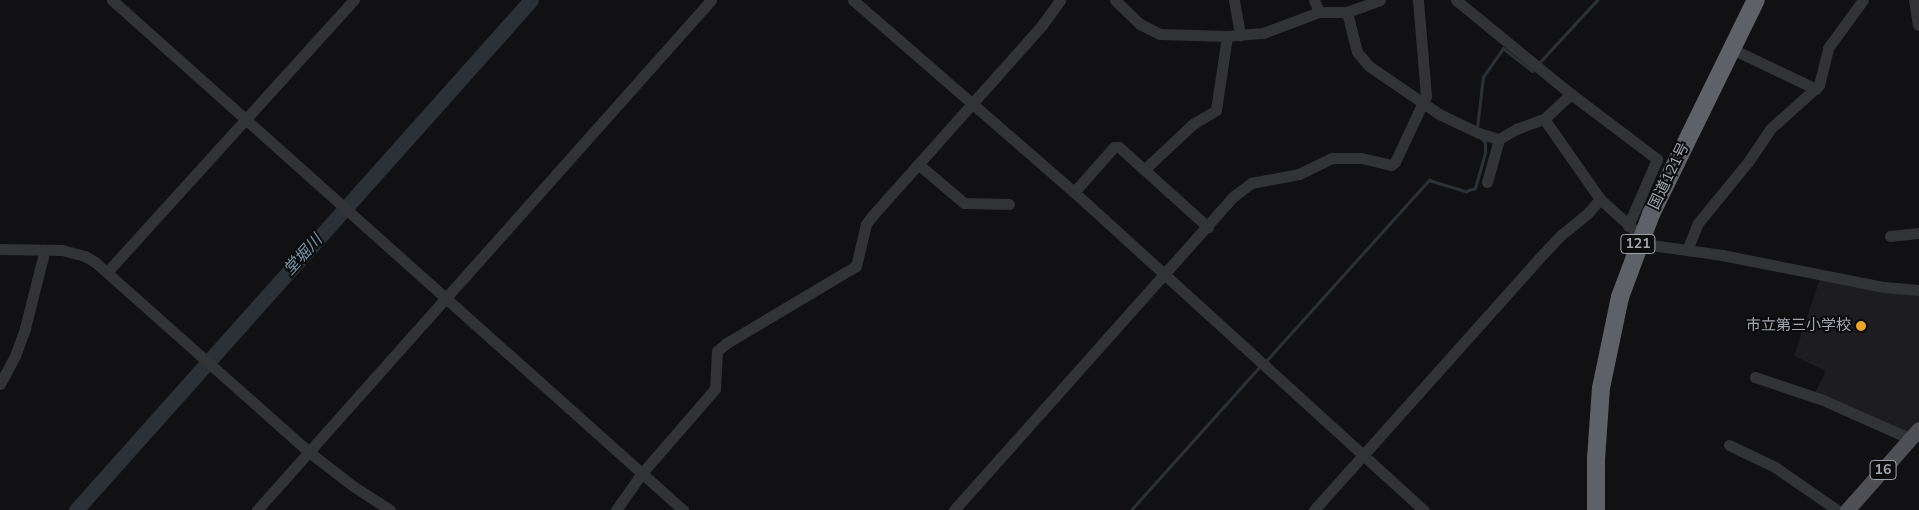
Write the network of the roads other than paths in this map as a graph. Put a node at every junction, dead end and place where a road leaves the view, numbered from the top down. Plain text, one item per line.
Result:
1 (112, 0) edge
2 (354, 0) edge
3 (711, 0) edge
4 (853, 0) edge
5 (1060, 0) edge
6 (1116, 0) edge
7 (1234, 0) edge
8 (1314, 0) edge
9 (1380, 0) edge
10 (1418, 0) edge
11 (1456, 0) edge
12 (1756, 0) edge
13 (1863, 0) edge
14 (1914, 0) edge
15 (1336, 5) edge
16 (1319, 12) junction
17 (1347, 12) junction
18 (1918, 26) dead end
19 (1240, 35) junction
20 (1226, 36) junction
21 (1732, 49) junction
22 (1816, 88) junction
23 (1571, 94) junction
24 (971, 104) junction
25 (1422, 104) junction
26 (244, 119) junction
27 (1544, 119) junction
28 (1499, 139) junction
29 (918, 164) junction
30 (1145, 169) junction
31 (1487, 182) dead end
32 (1074, 192) junction
33 (1600, 200) junction
34 (1009, 204) dead end
35 (1208, 227) junction
36 (1634, 232) junction
37 (1919, 233) edge
38 (1890, 236) dead end
39 (0, 249) edge
40 (45, 249) junction
41 (1687, 250) junction
42 (108, 271) junction
43 (1165, 275) junction
44 (1919, 290) edge
45 (445, 298) junction
46 (1754, 377) dead end
47 (0, 384) edge
48 (1915, 434) edge
49 (1729, 445) dead end
50 (309, 452) junction
51 (1364, 454) junction
52 (642, 473) junction
53 (257, 510) edge
54 (390, 510) edge
55 (616, 510) edge
56 (683, 510) edge
57 (954, 510) edge
58 (1314, 510) edge
59 (1424, 510) edge
60 (1596, 510) edge
61 (1837, 510) edge
62 (1847, 510) edge

1 - 26 street
2 - 26 street
3 - 45 street
4 - 24 street
5 - 24 street
6 - 20 street
7 - 19 street
8 - 16 street
9 - 17 street
10 - 25 street
11 - 23 street
12 - 21 highway, 国道121号 / 121
13 - 22 street
14 - 18 street
15 - 16 street
15 - 17 street
16 - 19 street
17 - 25 street
19 - 20 street
20 - 30 street
21 - 22 street
21 - 36 highway, 国道121号 / 121
22 - 41 street
23 - 27 street
23 - 36 street
24 - 29 street
24 - 32 street
25 - 28 street
25 - 35 street
26 - 42 street
26 - 45 street
27 - 28 street
27 - 33 street
28 - 31 street
29 - 34 street
29 - 52 street
30 - 32 street
30 - 35 street
32 - 43 street
33 - 36 street
33 - 51 street
35 - 43 street
36 - 41 street
36 - 60 highway, 国道121号 / 121
37 - 38 street
39 - 40 street
40 - 42 street
40 - 47 street
41 - 44 street
42 - 50 street
43 - 51 street
43 - 57 street
45 - 50 street
45 - 52 street
46 - 48 street
48 - 62 main road, 16
49 - 61 street
50 - 53 street
50 - 54 street
51 - 58 street
51 - 59 street
52 - 55 street
52 - 56 street

